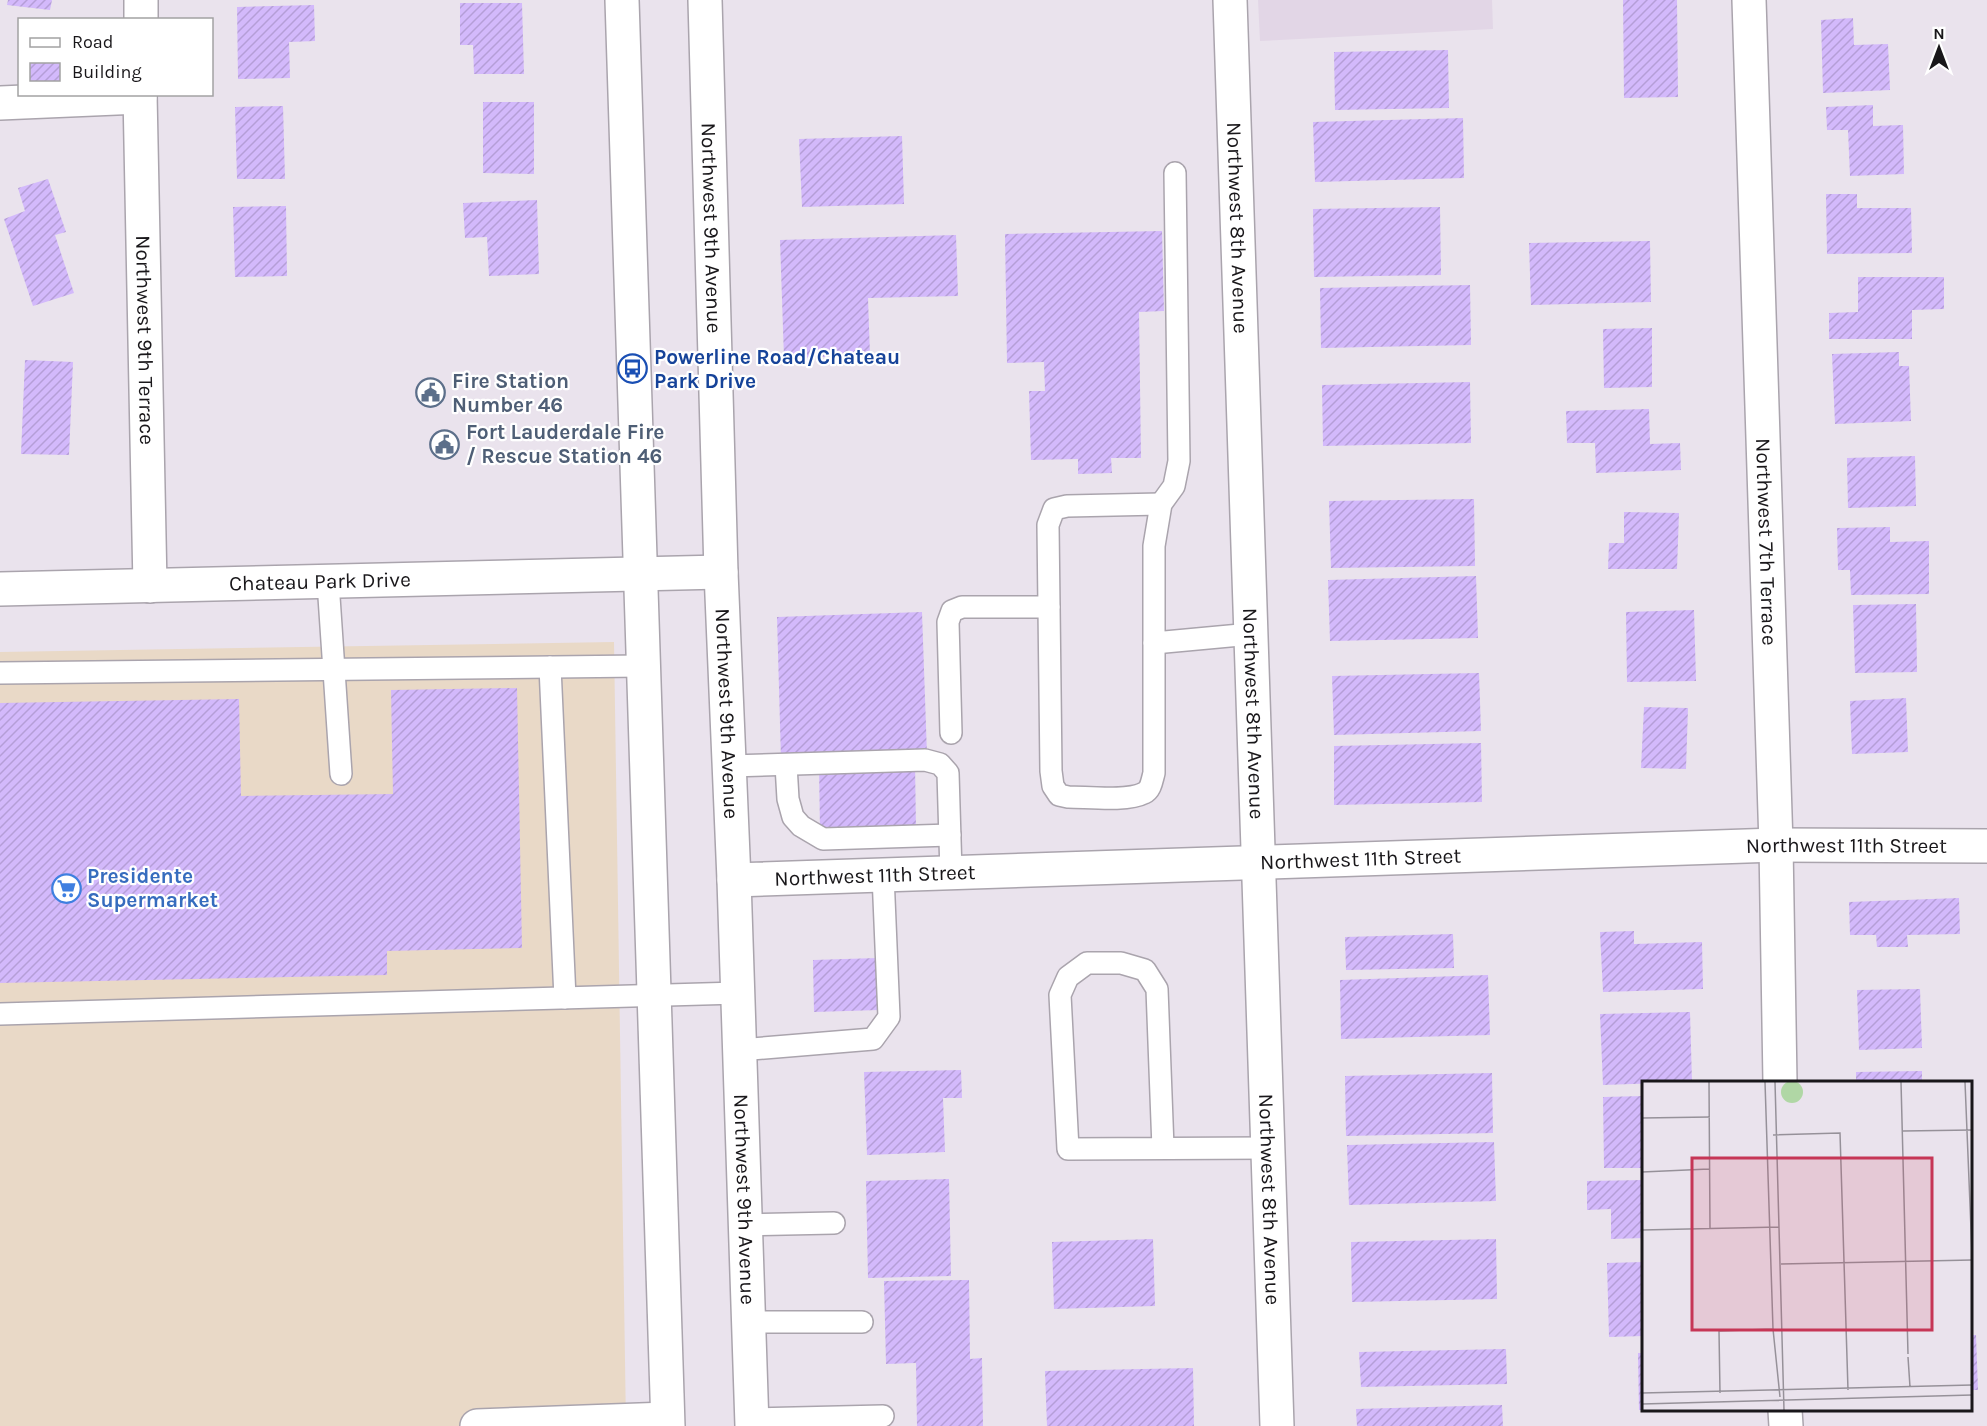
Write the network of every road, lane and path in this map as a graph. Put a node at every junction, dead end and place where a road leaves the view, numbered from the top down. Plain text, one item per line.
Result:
1 (141, 0) edge
2 (622, 0) edge
3 (705, 0) edge
4 (1230, 0) edge
5 (1749, 0) edge
6 (141, 18) edge
7 (140, 96) edge
8 (0, 103) edge
9 (1175, 173) dead end
10 (1161, 504) junction
11 (721, 572) junction
12 (638, 574) junction
13 (328, 582) junction
14 (150, 586) junction
15 (0, 589) edge
16 (1049, 607) junction
17 (1251, 634) junction
18 (1154, 643) junction
19 (642, 666) junction
20 (550, 667) junction
21 (335, 669) junction
22 (0, 673) edge
23 (951, 733) dead end
24 (786, 765) junction
25 (729, 766) junction
26 (341, 774) dead end
27 (950, 836) junction
28 (832, 840) junction
29 (1776, 845) junction
30 (1987, 846) edge
31 (1258, 863) junction
32 (951, 873) junction
33 (883, 875) junction
34 (834, 877) junction
35 (734, 880) junction
36 (738, 993) junction
37 (653, 995) junction
38 (565, 998) junction
39 (0, 1014) edge
40 (739, 1050) junction
41 (1780, 1081) edge
42 (1163, 1148) junction
43 (1268, 1148) junction
44 (834, 1223) dead end
45 (745, 1225) junction
46 (748, 1322) junction
47 (862, 1322) dead end
48 (1785, 1411) edge
49 (883, 1416) dead end
50 (668, 1423) edge
51 (751, 1423) edge
52 (567, 1424) edge
53 (477, 1426) edge
54 (1276, 1426) edge
55 (1786, 1426) edge

1 - 6 street
2 - 12 street
3 - 11 street, Northwest 9th Avenue
4 - 17 street, Northwest 8th Avenue
5 - 29 street, Northwest 7th Terrace
7 - 8 street
7 - 14 street, Northwest 9th Terrace
9 - 10 lane
10 - 16 lane
10 - 18 lane
11 - 12 street, Chateau Park Drive
11 - 25 street, Northwest 9th Avenue
12 - 13 street, Chateau Park Drive
12 - 19 street
13 - 14 street, Chateau Park Drive
13 - 21 lane
14 - 15 street, Chateau Park Drive
16 - 18 lane
16 - 23 lane
17 - 18 lane
17 - 31 street, Northwest 8th Avenue
19 - 20 lane
19 - 37 street
20 - 21 lane
20 - 38 lane
21 - 22 lane
21 - 26 lane
24 - 25 lane
24 - 27 lane
24 - 28 lane
25 - 35 street, Northwest 9th Avenue
27 - 28 lane
27 - 32 lane
28 - 34 lane
29 - 30 street, Northwest 11th Street
29 - 31 street, Northwest 11th Street
29 - 41 street, Northwest 7th Terrace
31 - 32 street, Northwest 11th Street
31 - 43 street, Northwest 8th Avenue
32 - 33 street, Northwest 11th Street
33 - 34 street, Northwest 11th Street
33 - 40 lane
34 - 35 street, Northwest 11th Street
35 - 36 street, Northwest 9th Avenue
36 - 37 lane
36 - 40 street, Northwest 9th Avenue
37 - 38 lane
37 - 50 street
38 - 39 lane
40 - 45 street, Northwest 9th Avenue
42 - 42 lane
42 - 43 lane
43 - 54 street, Northwest 8th Avenue
44 - 45 lane
45 - 46 street, Northwest 9th Avenue
46 - 47 lane
46 - 51 street, Northwest 9th Avenue
48 - 55 street
49 - 51 lane
50 - 52 street
52 - 53 street

